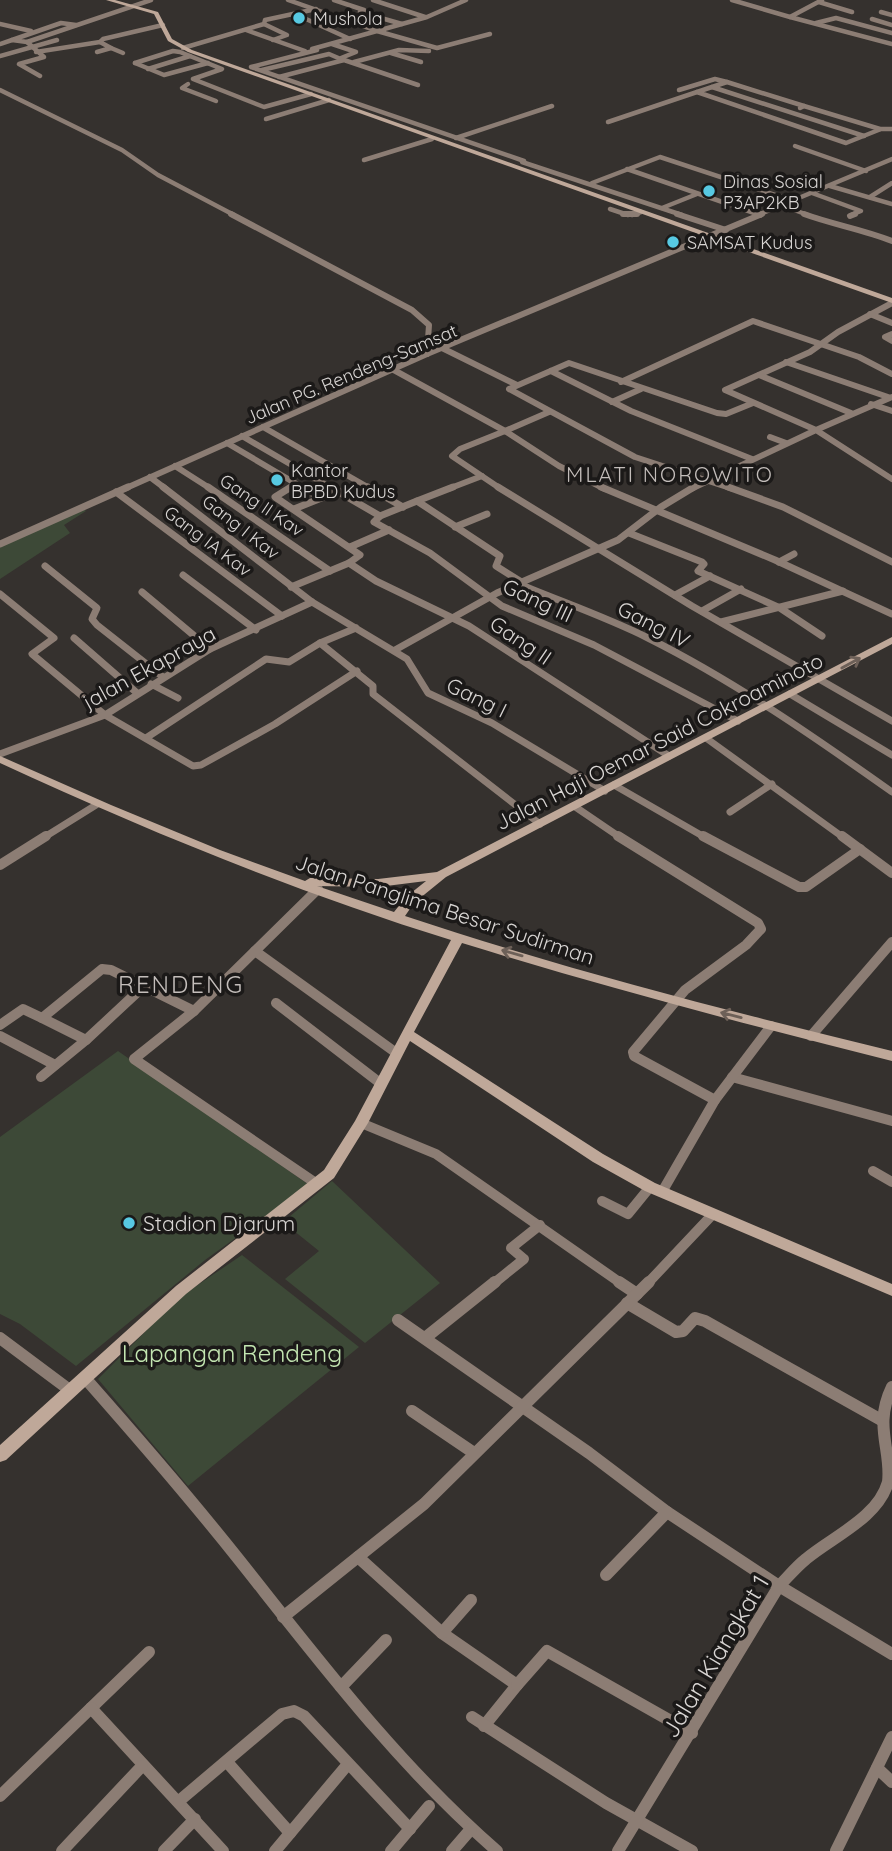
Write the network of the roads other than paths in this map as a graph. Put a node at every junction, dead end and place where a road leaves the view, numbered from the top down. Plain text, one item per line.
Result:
1 (109, 0) edge
2 (151, 0) edge
3 (288, 0) edge
4 (305, 0) edge
5 (373, 0) edge
6 (466, 0) edge
7 (732, 0) edge
8 (751, 0) edge
9 (820, 1) edge
10 (297, 2) junction
11 (334, 2) edge
12 (743, 4) junction
13 (769, 4) dead end
14 (132, 6) junction
15 (324, 6) dead end
16 (316, 9) junction
17 (758, 9) junction
18 (852, 12) dead end
19 (881, 12) dead end
20 (295, 14) junction
21 (892, 15) edge
22 (427, 17) junction
23 (790, 17) junction
24 (872, 19) dead end
25 (0, 24) edge
26 (264, 24) junction
27 (404, 24) junction
28 (814, 24) junction
29 (892, 24) edge
30 (76, 25) junction
31 (163, 25) junction
32 (246, 30) junction
33 (377, 31) junction
34 (33, 32) junction
35 (892, 33) edge
36 (490, 34) dead end
37 (0, 38) edge
38 (350, 39) junction
39 (12, 40) junction
40 (57, 40) dead end
41 (273, 40) junction
42 (100, 41) junction
43 (0, 44) edge
44 (332, 44) junction
45 (892, 44) edge
46 (28, 45) junction
47 (111, 48) junction
48 (183, 48) junction
49 (437, 48) junction
50 (315, 50) junction
51 (305, 51) junction
52 (36, 52) junction
53 (97, 52) dead end
54 (390, 52) junction
55 (123, 53) dead end
56 (329, 54) junction
57 (0, 56) edge
58 (190, 56) junction
59 (341, 59) junction
60 (205, 60) junction
61 (421, 62) dead end
62 (353, 63) junction
63 (220, 65) junction
64 (236, 68) junction
65 (148, 69) junction
66 (260, 71) junction
67 (164, 75) junction
68 (40, 76) dead end
69 (274, 78) junction
70 (200, 82) junction
71 (727, 82) junction
72 (188, 84) junction
73 (418, 85) dead end
74 (712, 87) junction
75 (0, 90) edge
76 (679, 90) dead end
77 (697, 92) junction
78 (307, 93) junction
79 (216, 101) dead end
80 (326, 101) junction
81 (358, 105) junction
82 (552, 106) dead end
83 (804, 106) junction
84 (349, 108) junction
85 (788, 112) junction
86 (772, 118) junction
87 (266, 119) dead end
88 (608, 122) dead end
89 (881, 129) junction
90 (892, 129) edge
91 (864, 136) junction
92 (456, 138) junction
93 (432, 139) junction
94 (794, 146) dead end
95 (364, 160) dead end
96 (890, 161) edge
97 (518, 163) junction
98 (627, 169) junction
99 (866, 171) junction
100 (592, 183) junction
101 (891, 185) edge
102 (830, 186) junction
103 (812, 193) junction
104 (697, 194) junction
105 (870, 197) junction
106 (793, 201) junction
107 (892, 204) edge
108 (783, 206) junction
109 (662, 208) junction
110 (610, 209) dead end
111 (639, 213) junction
112 (760, 215) junction
113 (849, 216) dead end
114 (719, 233) junction
115 (892, 241) edge
116 (892, 302) edge
117 (870, 314) junction
118 (892, 323) edge
119 (892, 334) edge
120 (892, 341) edge
121 (819, 343) junction
122 (442, 348) junction
123 (427, 354) junction
124 (786, 362) junction
125 (392, 369) junction
126 (551, 371) junction
127 (892, 374) edge
128 (759, 375) junction
129 (621, 382) junction
130 (517, 385) junction
131 (641, 389) junction
132 (890, 397) edge
133 (612, 402) junction
134 (753, 403) junction
135 (871, 404) junction
136 (892, 411) edge
137 (549, 412) junction
138 (851, 413) junction
139 (263, 427) junction
140 (816, 430) junction
141 (505, 431) junction
142 (242, 436) junction
143 (769, 437) dead end
144 (227, 443) junction
145 (786, 443) junction
146 (752, 459) junction
147 (174, 466) junction
148 (482, 476) junction
149 (150, 477) junction
150 (892, 479) edge
151 (705, 481) junction
152 (296, 484) junction
153 (339, 491) junction
154 (116, 492) junction
155 (320, 498) junction
156 (417, 501) junction
157 (404, 507) junction
158 (294, 509) junction
159 (654, 512) junction
160 (487, 514) dead end
161 (380, 516) junction
162 (455, 527) junction
163 (389, 530) junction
164 (629, 533) junction
165 (3, 543) edge
166 (350, 547) junction
167 (597, 548) junction
168 (794, 554) dead end
169 (779, 562) junction
170 (892, 562) edge
171 (349, 563) junction
172 (45, 565) dead end
173 (330, 571) junction
174 (183, 575) dead end
175 (710, 576) junction
176 (521, 584) junction
177 (291, 587) junction
178 (741, 589) junction
179 (843, 591) junction
180 (142, 592) dead end
181 (0, 593) edge
182 (675, 596) junction
183 (489, 597) junction
184 (312, 602) junction
185 (780, 608) junction
186 (702, 611) junction
187 (892, 614) edge
188 (282, 616) junction
189 (452, 616) junction
190 (721, 622) junction
191 (356, 628) junction
192 (256, 629) junction
193 (822, 636) dead end
194 (74, 638) dead end
195 (891, 642) edge
196 (320, 643) junction
197 (210, 649) junction
198 (395, 650) junction
199 (357, 671) junction
200 (163, 677) junction
201 (822, 679) junction
202 (151, 684) junction
203 (137, 693) junction
204 (790, 694) junction
205 (178, 698) dead end
206 (767, 706) junction
207 (105, 715) junction
208 (738, 721) junction
209 (892, 721) edge
210 (146, 738) junction
211 (706, 738) junction
212 (892, 755) edge
213 (669, 756) junction
214 (0, 757) edge
215 (772, 784) junction
216 (610, 788) junction
217 (892, 792) edge
218 (96, 805) junction
219 (574, 806) junction
220 (730, 812) dead end
221 (540, 824) junction
222 (860, 849) junction
223 (0, 865) edge
224 (892, 873) edge
225 (442, 874) junction
226 (292, 881) junction
227 (317, 889) junction
228 (398, 916) junction
229 (459, 937) junction
230 (892, 942) edge
231 (255, 951) junction
232 (144, 986) junction
233 (674, 1001) junction
234 (276, 1003) dead end
235 (194, 1011) junction
236 (42, 1018) junction
237 (0, 1025) edge
238 (771, 1026) junction
239 (407, 1033) junction
240 (0, 1036) edge
241 (811, 1036) junction
242 (86, 1040) junction
243 (395, 1052) junction
244 (892, 1056) edge
245 (55, 1065) junction
246 (41, 1077) dead end
247 (732, 1077) junction
248 (380, 1083) junction
249 (715, 1100) junction
250 (892, 1121) edge
251 (361, 1123) junction
252 (873, 1171) dead end
253 (892, 1182) edge
254 (317, 1184) junction
255 (656, 1189) junction
256 (602, 1201) dead end
257 (713, 1214) junction
258 (540, 1225) junction
259 (892, 1290) edge
260 (637, 1294) junction
261 (627, 1303) junction
262 (398, 1320) dead end
263 (0, 1338) edge
264 (425, 1339) junction
265 (85, 1378) junction
266 (892, 1387) edge
267 (71, 1391) junction
268 (520, 1407) junction
269 (412, 1411) dead end
270 (883, 1421) junction
271 (474, 1453) junction
272 (0, 1455) edge
273 (667, 1512) junction
274 (358, 1557) junction
275 (606, 1575) dead end
276 (779, 1586) junction
277 (471, 1600) dead end
278 (283, 1617) junction
279 (442, 1633) junction
280 (386, 1640) dead end
281 (149, 1652) dead end
282 (892, 1654) edge
283 (517, 1685) junction
284 (341, 1687) junction
285 (91, 1708) junction
286 (472, 1717) dead end
287 (484, 1726) junction
288 (692, 1733) junction
289 (892, 1737) edge
290 (227, 1762) junction
291 (348, 1764) junction
292 (142, 1766) junction
293 (877, 1769) junction
294 (892, 1782) edge
295 (0, 1796) edge
296 (179, 1801) junction
297 (429, 1806) dead end
298 (195, 1819) junction
299 (639, 1820) junction
300 (410, 1829) junction
301 (471, 1829) junction
302 (290, 1833) junction
303 (62, 1851) edge
304 (164, 1851) edge
305 (223, 1851) edge
306 (275, 1851) edge
307 (391, 1851) edge
308 (452, 1851) edge
309 (497, 1851) edge
310 (618, 1851) edge
311 (692, 1851) edge
312 (836, 1851) edge

1 - 14 street
2 - 14 street
3 - 10 street
4 - 10 street
5 - 22 street
6 - 22 street
7 - 12 street
8 - 12 street
9 - 18 street
9 - 23 street
10 - 16 street
11 - 27 street
12 - 17 street
13 - 17 street
14 - 30 street
14 - 31 street
15 - 16 street
16 - 20 street
16 - 33 street
17 - 23 street
19 - 21 street
20 - 26 street
20 - 38 street
22 - 27 street
23 - 28 street
24 - 29 street
25 - 34 street
26 - 32 street
26 - 41 street
27 - 33 street
28 - 35 street
28 - 45 street
30 - 34 street
30 - 46 street
31 - 42 street
31 - 48 street
32 - 41 street
32 - 48 street
33 - 38 street
33 - 49 street
34 - 39 street
36 - 49 street
37 - 39 street
38 - 44 street
39 - 43 street
39 - 46 street
40 - 46 street
41 - 51 street
42 - 47 street
42 - 52 street
44 - 50 street
44 - 59 street
46 - 52 street
46 - 57 street
47 - 53 street
47 - 55 street
48 - 60 street
49 - 54 street
50 - 51 street
50 - 56 street
50 - 66 street
51 - 64 street
52 - 68 street
54 - 61 street
54 - 62 street
56 - 59 street
56 - 66 street
58 - 60 street
58 - 65 street
58 - 65 street
59 - 62 street
59 - 69 street
60 - 63 street
60 - 67 street
62 - 73 street
63 - 64 street
63 - 70 street
64 - 69 street
65 - 67 street
66 - 69 street
67 - 72 street
69 - 78 street
70 - 72 street
70 - 78 street
71 - 74 street
71 - 76 street
71 - 83 street
72 - 79 street
74 - 77 street
74 - 85 street
75 - 123 street
77 - 86 street
77 - 88 street
78 - 80 street
78 - 81 street
80 - 84 street
80 - 87 street
81 - 84 street
81 - 92 street
82 - 92 street
83 - 85 street
83 - 89 street
84 - 93 street
85 - 86 street
85 - 91 street
86 - 91 street
89 - 90 street
89 - 91 street
92 - 97 street
93 - 95 street
93 - 97 street
94 - 99 street
96 - 99 street, Jalan PG. Rendeng-Samsat
97 - 100 street
97 - 111 street
98 - 100 street
98 - 104 street
98 - 106 street
99 - 102 street, Jalan PG. Rendeng-Samsat
100 - 109 street
101 - 105 street
102 - 103 street, Jalan PG. Rendeng-Samsat
102 - 105 street
103 - 106 street, Jalan PG. Rendeng-Samsat
103 - 113 street
104 - 109 street
104 - 112 street
105 - 107 street
106 - 108 street, Jalan PG. Rendeng-Samsat
108 - 112 street, Jalan PG. Rendeng-Samsat
108 - 115 street
109 - 114 street
110 - 111 street
111 - 114 street
112 - 114 street, Jalan PG. Rendeng-Samsat
114 - 116 street
114 - 122 street, Jalan PG. Rendeng-Samsat
116 - 117 street
117 - 118 street
117 - 121 street
119 - 120 street
121 - 124 street
121 - 127 street
121 - 129 street
122 - 123 street, Jalan PG. Rendeng-Samsat
122 - 130 street
123 - 125 street, Jalan PG. Rendeng-Samsat
124 - 128 street
124 - 132 street
125 - 139 street, Jalan PG. Rendeng-Samsat
125 - 141 street
126 - 129 street
126 - 130 street
126 - 133 street
128 - 134 street
128 - 138 street
129 - 131 street
130 - 137 street
131 - 133 street
131 - 134 street
132 - 135 street
133 - 146 street
134 - 140 street
135 - 136 street
135 - 138 street
137 - 141 street
137 - 151 street
138 - 140 street
139 - 142 street, Jalan PG. Rendeng-Samsat
139 - 157 street
140 - 145 street
140 - 150 street
141 - 148 street
141 - 159 street
142 - 144 street, Jalan PG. Rendeng-Samsat
142 - 153 street
143 - 145 street
144 - 147 street, Jalan PG. Rendeng-Samsat
144 - 152 street
145 - 146 street
146 - 151 street
147 - 149 street, Jalan PG. Rendeng-Samsat
147 - 173 street, Gang II Kav
148 - 156 street
148 - 167 street
149 - 154 street, Jalan PG. Rendeng-Samsat
149 - 177 street, Gang I Kav
151 - 159 street
151 - 170 street
152 - 155 street
152 - 158 street
153 - 155 street
153 - 161 street
154 - 165 street, Jalan PG. Rendeng-Samsat
154 - 188 street, Gang IA Kav
155 - 158 street
156 - 157 street
156 - 162 street, Gang IV
157 - 161 street
158 - 166 street
159 - 164 street
159 - 169 street
160 - 162 street
161 - 163 street, Gang III
162 - 176 street, Gang IV
163 - 166 street
163 - 183 street, Gang III
164 - 167 street
164 - 175 street
166 - 171 street
167 - 176 street
167 - 182 street
168 - 169 street
169 - 179 street
171 - 173 street
171 - 189 street, Gang II
172 - 200 street
173 - 177 street
174 - 192 street
175 - 178 street
175 - 182 street
176 - 183 street
176 - 206 street, Gang IV
177 - 184 street, Gang I Kav
178 - 185 street
178 - 186 street
179 - 185 street
179 - 187 street
180 - 197 street
181 - 207 street
182 - 186 street
183 - 189 street
183 - 208 street, Gang III
184 - 188 street, jalan Ekapraya
184 - 191 street, Gang I
185 - 190 street
185 - 193 street
186 - 190 street
188 - 192 street, jalan Ekapraya
189 - 198 street
189 - 213 street, Gang II
190 - 201 street
191 - 196 street
191 - 198 street, Gang I
192 - 197 street, jalan Ekapraya
194 - 203 street
201 -> 195 street, Jalan Haji Oemar Said Cokroaminoto
196 - 199 street
196 - 210 street
197 - 200 street, jalan Ekapraya
198 - 216 street, Gang I
199 - 210 street
199 - 221 street
200 - 202 street, jalan Ekapraya
201 - 204 street, Jalan Haji Oemar Said Cokroaminoto
201 - 209 street
202 - 203 street, jalan Ekapraya
202 - 205 street
203 - 207 street, jalan Ekapraya
204 - 206 street, Jalan Haji Oemar Said Cokroaminoto
204 - 212 street
206 - 208 street, Jalan Haji Oemar Said Cokroaminoto
206 - 217 street, Gang IV
207 - 210 street
207 - 214 street, jalan Ekapraya
208 - 211 street, Jalan Haji Oemar Said Cokroaminoto
211 - 213 street, Jalan Haji Oemar Said Cokroaminoto
211 - 215 street
213 - 216 street, Jalan Haji Oemar Said Cokroaminoto
214 - 218 street, Jalan Panglima Besar Sudirman
215 - 220 street
215 - 222 street
216 - 219 street, Jalan Haji Oemar Said Cokroaminoto
216 - 222 street, Gang I
218 - 223 street
218 - 226 street, Jalan Panglima Besar Sudirman
219 - 221 street, Jalan Haji Oemar Said Cokroaminoto
219 - 233 street
221 - 225 street, Jalan Haji Oemar Said Cokroaminoto
222 - 224 street
225 - 226 street
225 - 228 street
226 - 227 street, Jalan Panglima Besar Sudirman
227 - 228 street, Jalan Panglima Besar Sudirman
227 - 231 street
228 - 229 street, Jalan Panglima Besar Sudirman
233 -> 229 street, Jalan Panglima Besar Sudirman
229 - 239 street
230 - 241 street
231 - 235 street
231 - 243 street
232 - 235 street
232 - 236 street
232 - 242 street
238 -> 233 street, Jalan Panglima Besar Sudirman
233 - 249 street
234 - 248 street
235 - 254 street
236 - 237 street
236 - 242 street
238 - 241 street, Jalan Panglima Besar Sudirman
238 - 247 street
239 - 243 street
239 - 255 street
240 - 245 street
241 - 244 street, Jalan Panglima Besar Sudirman
242 - 245 street
243 - 248 street
245 - 246 street
247 - 249 street
247 - 250 street
248 - 251 street
249 - 255 street
251 - 254 street
251 - 258 street
252 - 253 street
254 - 265 street
255 - 256 street
255 - 257 street
257 - 259 street
257 - 260 street
258 - 260 street
258 - 264 street
260 - 261 street
261 - 268 street
261 - 270 street
262 - 264 street
263 - 267 street
264 - 268 street
265 - 267 street
265 - 278 street
266 - 270 street, Jalan Kiangkat 1
267 - 272 street
268 - 271 street
268 - 273 street
269 - 271 street
270 - 276 street, Jalan Kiangkat 1
271 - 274 street
273 - 275 street
273 - 276 street
274 - 278 street
274 - 279 street
276 - 282 street
276 - 288 street, Jalan Kiangkat 1
277 - 279 street
278 - 284 street
279 - 283 street
280 - 284 street
281 - 285 street
283 - 287 street
283 - 288 street
284 - 301 street
285 - 292 street
285 - 295 street
286 - 287 street
287 - 299 street
288 - 299 street, Jalan Kiangkat 1
289 - 293 street
290 - 291 street
290 - 296 street
290 - 302 street
291 - 300 street
291 - 302 street
292 - 296 street
292 - 303 street
293 - 294 street
293 - 312 street
296 - 298 street
297 - 300 street
298 - 304 street
298 - 305 street
299 - 310 street, Jalan Kiangkat 1
299 - 311 street
300 - 307 street
301 - 308 street
301 - 309 street
302 - 306 street

